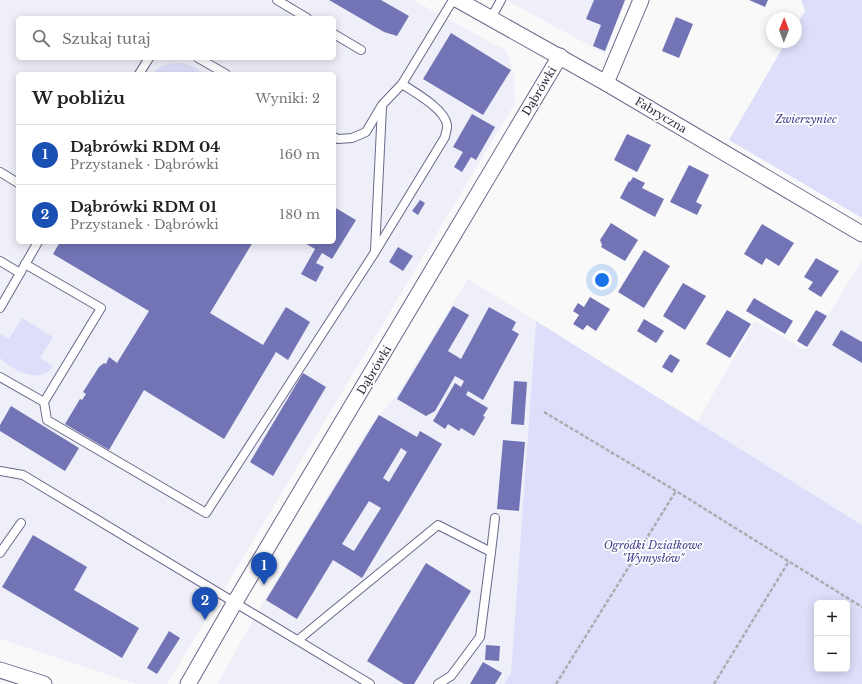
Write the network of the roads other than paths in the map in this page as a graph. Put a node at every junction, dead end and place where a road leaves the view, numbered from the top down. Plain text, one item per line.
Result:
1 (277, 0) edge
2 (453, 0) edge
3 (458, 0) edge
4 (501, 0) edge
5 (641, 0) edge
6 (304, 16) edge
7 (491, 18) junction
8 (336, 35) edge
9 (360, 50) dead end
10 (560, 56) junction
11 (148, 60) edge
12 (202, 60) edge
13 (140, 72) edge
14 (222, 72) edge
15 (606, 83) junction
16 (402, 84) junction
17 (382, 105) junction
18 (336, 138) edge
19 (0, 172) edge
20 (16, 182) edge
21 (862, 234) edge
22 (37, 244) edge
23 (375, 252) junction
24 (0, 261) edge
25 (25, 264) junction
26 (20, 273) junction
27 (0, 308) edge
28 (0, 377) edge
29 (44, 402) junction
30 (0, 471) edge
31 (495, 518) dead end
32 (21, 523) dead end
33 (491, 552) junction
34 (0, 553) edge
35 (235, 602) junction
36 (298, 640) junction
37 (0, 670) edge
38 (44, 684) edge
39 (188, 684) edge
40 (370, 684) edge
41 (438, 684) edge

1 - 6 lane
2 - 16 lane
3 - 7 street, Fabryczna
4 - 7 lane
5 - 15 street
7 - 10 street, Fabryczna
8 - 9 lane
10 - 15 street, Fabryczna
10 - 35 street, Dąbrówki
11 - 13 lane
12 - 14 lane
15 - 21 street, Fabryczna
16 - 17 lane
16 - 23 lane
17 - 18 lane
17 - 23 lane
19 - 20 lane
22 - 25 lane
23 - 29 lane
24 - 26 lane
25 - 26 lane
25 - 29 lane
26 - 27 lane
28 - 29 lane
30 - 35 lane
31 - 33 lane
32 - 34 lane
33 - 36 lane
33 - 41 lane
35 - 36 lane
35 - 39 street, Dąbrówki
36 - 40 lane
37 - 38 street

